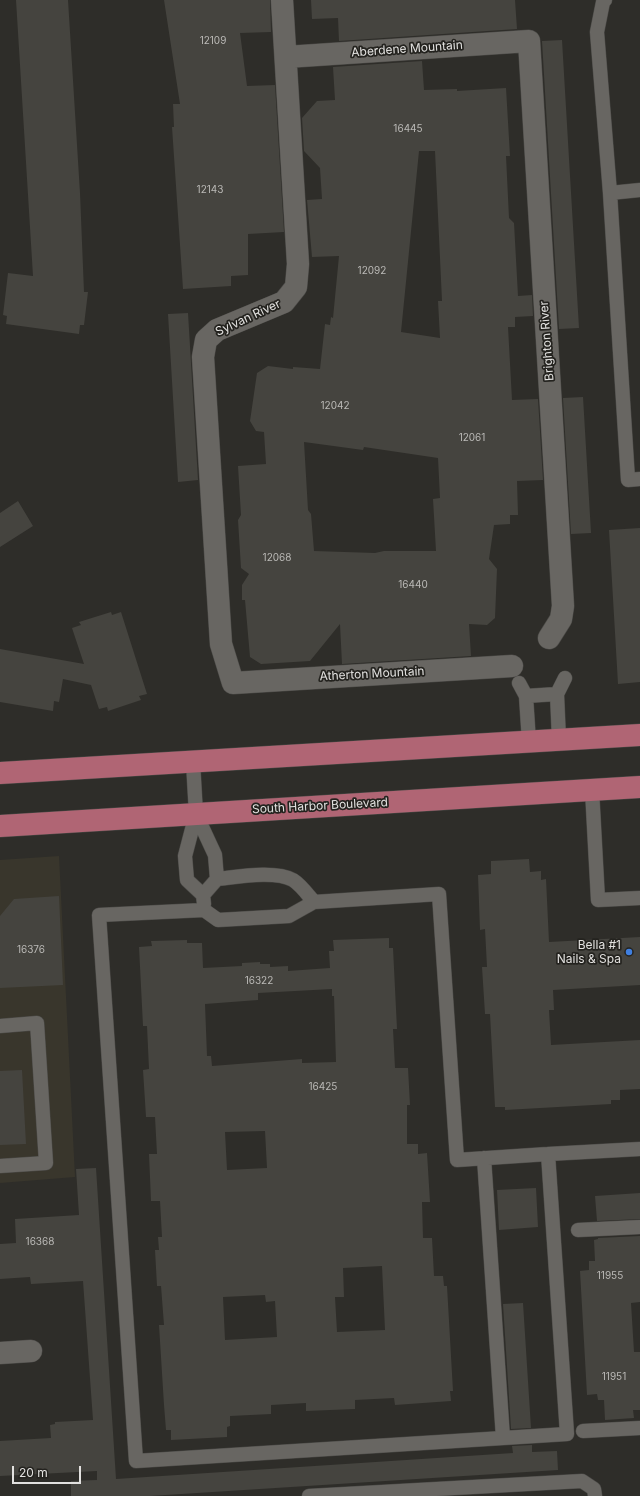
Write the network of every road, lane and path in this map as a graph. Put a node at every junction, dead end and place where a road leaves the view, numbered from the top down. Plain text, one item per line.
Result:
1 (282, 0) edge
2 (605, 0) edge
3 (529, 41) joint
4 (286, 58) junction
5 (640, 190) edge
6 (610, 193) junction
7 (640, 480) edge
8 (549, 638) dead end
9 (515, 675) joint
10 (565, 678) dead end
11 (232, 683) joint
12 (557, 694) junction
13 (526, 696) junction
14 (640, 735) edge
15 (560, 740) junction
16 (529, 742) junction
17 (193, 762) junction
18 (0, 772) edge
19 (640, 787) edge
20 (592, 790) junction
21 (196, 814) junction
22 (0, 826) edge
23 (217, 879) junction
24 (203, 895) junction
25 (640, 898) edge
26 (314, 902) junction
27 (204, 910) junction
28 (0, 1026) edge
29 (640, 1149) edge
30 (548, 1154) junction
31 (484, 1158) junction
32 (0, 1166) edge
33 (640, 1227) edge
34 (578, 1230) dead end
35 (31, 1351) dead end
36 (0, 1353) edge
37 (640, 1428) edge
38 (583, 1431) dead end
39 (503, 1438) junction
40 (309, 1496) edge
41 (594, 1496) edge

1 - 4 street, Sylvan River
2 - 6 lane
3 - 4 street, Aberdene Mountain
3 - 8 street, Brighton River
4 - 11 street, Sylvan River
5 - 6 lane
6 - 7 lane
9 - 11 street, Atherton Mountain
9 - 13 lane
10 - 12 lane
12 - 13 lane
12 - 15 lane
13 - 16 lane
14 - 15 main road
15 - 16 main road
16 - 17 main road
17 - 18 main road
17 - 21 lane
19 - 20 main road, South Harbor Boulevard
20 - 21 main road, South Harbor Boulevard
20 - 25 lane
21 - 22 main road, South Harbor Boulevard
21 - 23 lane
21 - 24 lane
23 - 24 lane
23 - 26 lane
24 - 27 lane
26 - 27 lane
26 - 31 lane
27 - 39 lane
28 - 32 lane
29 - 30 lane
30 - 31 lane
30 - 39 lane
31 - 39 lane
33 - 34 lane
35 - 36 street
37 - 38 lane
40 - 41 lane

